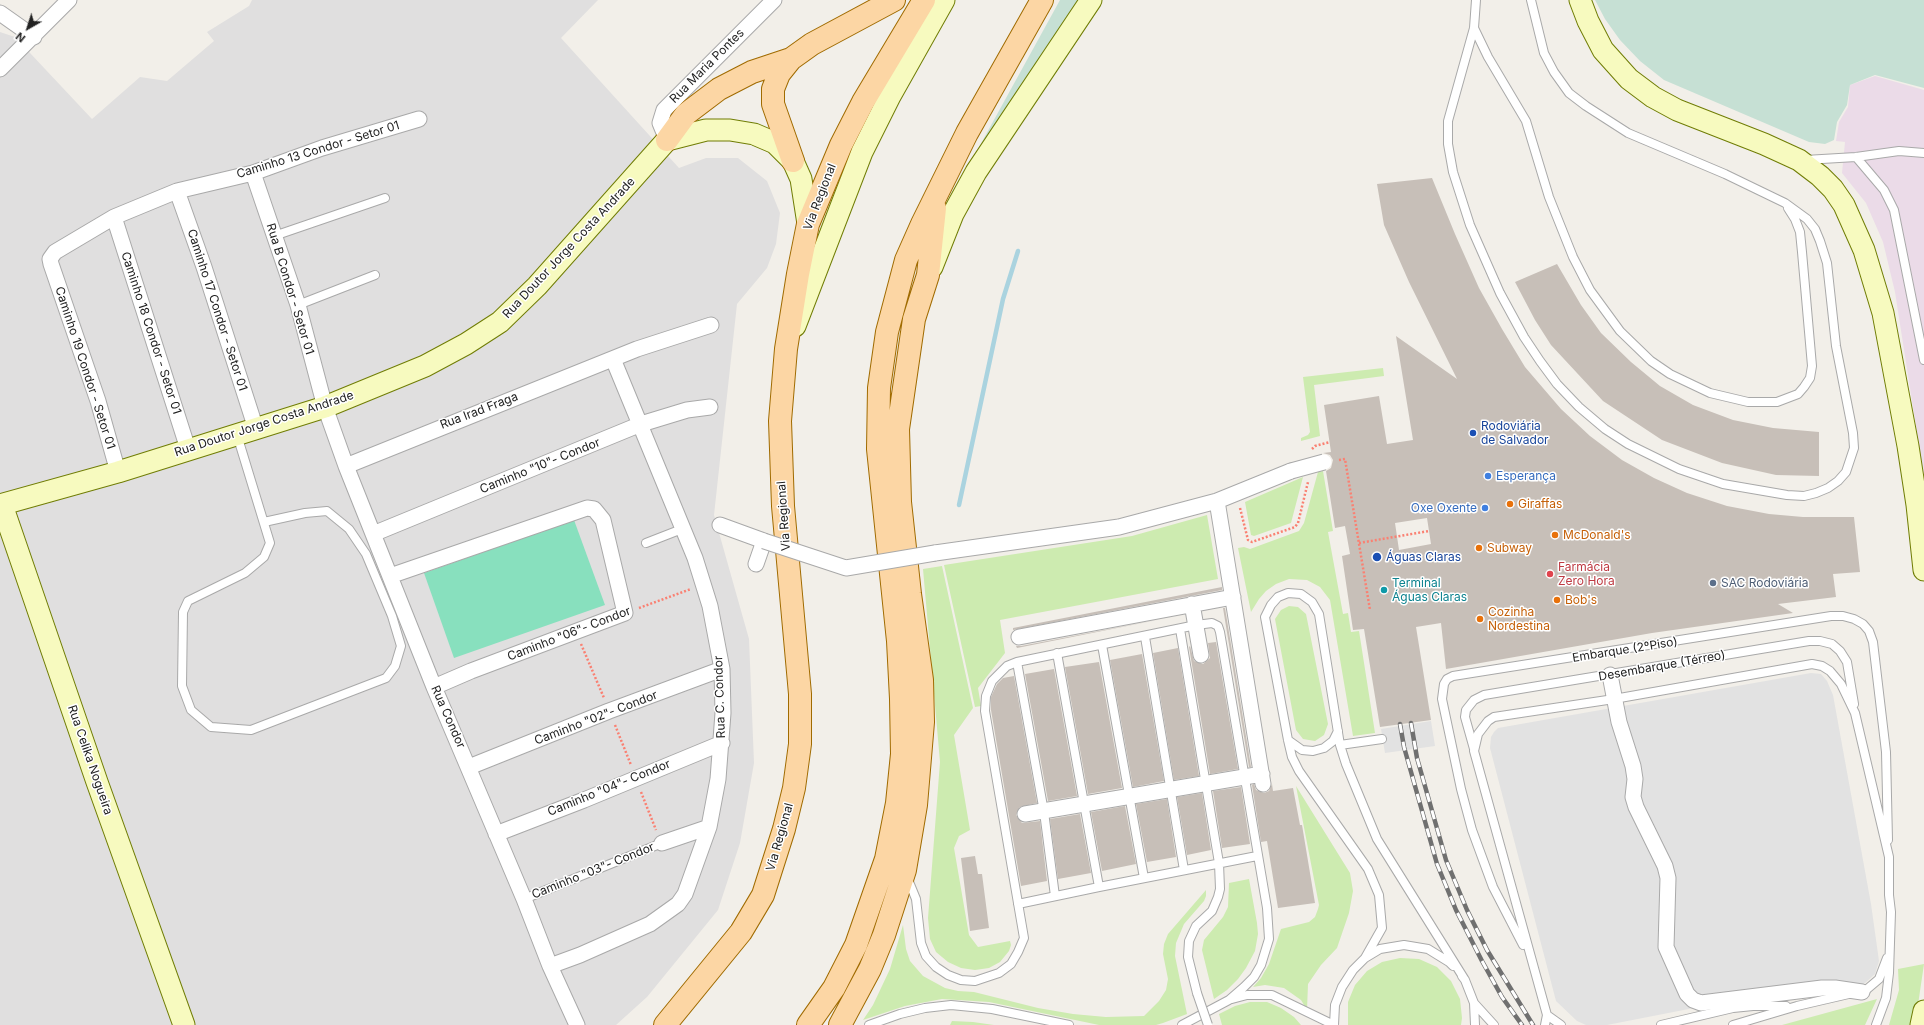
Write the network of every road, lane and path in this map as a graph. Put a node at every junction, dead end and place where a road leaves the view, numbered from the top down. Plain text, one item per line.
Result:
1 (69, 0) edge
2 (774, 0) edge
3 (894, 0) edge
4 (924, 0) edge
5 (944, 0) edge
6 (1042, 0) edge
7 (1091, 0) edge
8 (1476, 0) edge
9 (1531, 0) edge
10 (1580, 0) edge
11 (0, 13) edge
12 (1474, 28) junction
13 (34, 37) junction
14 (791, 59) junction
15 (0, 69) edge
16 (419, 119) dead end
17 (667, 140) junction
18 (1924, 153) edge
19 (1856, 157) junction
20 (1799, 160) junction
21 (793, 161) junction
22 (253, 173) junction
23 (177, 191) junction
24 (937, 192) junction
25 (385, 198) dead end
26 (1785, 203) junction
27 (114, 217) junction
28 (808, 224) junction
29 (274, 236) junction
30 (51, 264) joint
31 (375, 275) dead end
32 (928, 275) junction
33 (298, 305) junction
34 (712, 325) dead end
35 (786, 349) junction
36 (613, 359) junction
37 (1924, 360) edge
38 (325, 407) junction
39 (710, 407) dead end
40 (641, 424) junction
41 (256, 429) junction
42 (237, 435) junction
43 (1330, 442) dead end
44 (188, 449) junction
45 (1318, 459) junction
46 (346, 466) junction
47 (118, 472) junction
48 (1309, 476) dead end
49 (1, 502) edge
50 (1218, 506) junction
51 (264, 522) junction
52 (720, 525) dead end
53 (682, 529) junction
54 (1429, 531) dead end
55 (373, 534) junction
56 (764, 541) junction
57 (646, 543) dead end
58 (1359, 543) junction
59 (756, 564) dead end
60 (1924, 570) edge
61 (390, 576) junction
62 (704, 584) junction
63 (1233, 597) junction
64 (1192, 604) junction
65 (1370, 610) dead end
66 (625, 613) junction
67 (1196, 626) junction
68 (1180, 629) junction
69 (1019, 637) dead end
70 (1145, 637) junction
71 (1102, 645) junction
72 (1058, 653) junction
73 (1201, 655) dead end
74 (1017, 662) junction
75 (722, 669) junction
76 (1610, 675) junction
77 (434, 687) junction
78 (1614, 699) junction
79 (1855, 713) junction
80 (1338, 731) junction
81 (1382, 739) dead end
82 (1288, 740) junction
83 (722, 743) junction
84 (1340, 745) junction
85 (1474, 751) junction
86 (469, 767) junction
87 (1245, 776) junction
88 (636, 778) junction
89 (1206, 782) junction
90 (1171, 789) junction
91 (1129, 796) junction
92 (1085, 805) junction
93 (1044, 812) junction
94 (1025, 814) dead end
95 (709, 827) junction
96 (496, 834) junction
97 (662, 843) junction
98 (1257, 856) junction
99 (1889, 857) junction
100 (1219, 863) junction
101 (904, 870) junction
102 (1184, 870) junction
103 (1144, 878) junction
104 (1099, 886) junction
105 (1056, 896) junction
106 (524, 899) junction
107 (1018, 904) junction
108 (1891, 945) junction
109 (1365, 958) junction
110 (1531, 960) junction
111 (550, 966) junction
112 (1465, 980) junction
113 (1862, 992) junction
114 (1229, 1000) junction
115 (1474, 1003) junction
116 (1797, 1006) junction
117 (1924, 1011) edge
118 (1547, 1015) junction
119 (575, 1024) edge
120 (184, 1025) edge
121 (665, 1025) edge
122 (808, 1025) edge
123 (840, 1025) edge
124 (869, 1025) edge
125 (1069, 1025) edge
126 (1182, 1025) edge
127 (1208, 1025) edge
128 (1334, 1025) edge
129 (1475, 1025) edge
130 (1494, 1025) edge
131 (1546, 1025) edge
132 (1561, 1025) edge
133 (1661, 1025) edge
134 (1733, 1025) edge
135 (1876, 1025) edge
136 (1921, 1025) edge

1 - 13 street
2 - 17 street, Rua Maria Pontes
3 - 14 main road
4 - 28 main road, Via Regional
5 - 35 main road
6 - 24 main road
7 - 32 main road
8 - 12 lane
9 - 26 lane
10 - 20 main road
11 - 13 street
12 - 26 lane
12 - 26 lane
13 - 15 street
14 - 17 main road
14 - 21 main road
16 - 22 street, Caminho 13 Condor - Setor 01
17 - 21 main road
17 - 38 main road, Rua Doutor Jorge Costa Andrade
18 - 19 lane
19 - 20 lane
19 - 37 lane
20 - 60 main road
21 - 28 main road
22 - 23 street, Caminho 13 Condor - Setor 01
22 - 29 street, Rua B Condor - Setor 01
23 - 27 street, Caminho 13 Condor - Setor 01
23 - 41 street, Caminho 17 Condor - Setor 01
24 - 32 main road
24 - 122 main road
25 - 29 lane
27 - 30 street, Caminho 13 Condor - Setor 01
27 - 44 street, Caminho 18 Condor - Setor 01
28 - 35 main road, Via Regional
29 - 33 street, Rua B Condor - Setor 01
30 - 47 street, Caminho 19 Condor - Setor 01
31 - 33 lane
32 - 101 main road
33 - 38 street, Rua B Condor - Setor 01
34 - 36 street, Rua Irad Fraga
35 - 121 main road, Via Regional
36 - 40 street, Rua C. Condor
36 - 46 street, Rua Irad Fraga
38 - 41 main road, Rua Doutor Jorge Costa Andrade
38 - 46 street, Rua Condor
39 - 40 street, Caminho "10"- Condor
40 - 53 street, Rua C. Condor
40 - 55 street, Caminho "10"- Condor
41 - 42 main road, Rua Doutor Jorge Costa Andrade
42 - 44 main road, Rua Doutor Jorge Costa Andrade
42 - 51 lane
43 - 45 path
44 - 47 main road, Rua Doutor Jorge Costa Andrade
45 - 50 street, bridge
45 - 58 path
46 - 55 street, Rua Condor
47 - 49 main road, Rua Doutor Jorge Costa Andrade
48 - 50 path
49 - 120 main road, Rua Celika Nogueira
50 - 56 street, bridge
50 - 63 street
51 - 51 lane
52 - 56 street
53 - 57 lane
53 - 62 street, Rua C. Condor
54 - 58 path
55 - 61 street, Rua Condor
56 - 59 street
58 - 65 path
61 - 66 street
61 - 77 street, Rua Condor
62 - 66 path, Caminho "06"- Condor
62 - 75 street, Rua C. Condor
63 - 64 street
63 - 87 street
64 - 67 street
64 - 69 street
66 - 77 street, Caminho "06"- Condor
67 - 68 lane
67 - 73 street
67 - 87 lane
68 - 70 lane
68 - 89 lane
70 - 71 lane
70 - 90 lane
71 - 72 lane
71 - 91 lane
72 - 74 lane
72 - 92 lane
74 - 93 lane
74 - 107 lane
75 - 83 street, Rua C. Condor
75 - 86 street, Caminho "02"- Condor
76 - 78 street
76 - 79 lane, Desembarque (Térreo)
76 - 85 lane, Desembarque (Térreo)
77 - 86 street, Rua Condor
78 - 79 lane, Desembarque (Térreo)
78 - 85 lane, Desembarque (Térreo)
78 - 113 street
79 - 99 lane, Desembarque (Térreo)
80 - 82 lane
80 - 82 lane
80 - 84 lane
81 - 84 lane
82 - 109 lane
83 - 88 street, Caminho "04"- Condor
83 - 95 street, Rua C. Condor
84 - 112 lane
85 - 110 lane, Desembarque (Térreo)
86 - 96 street, Rua Condor
87 - 89 street
87 - 98 lane
88 - 96 street, Caminho "04"- Condor
88 - 97 path
89 - 90 street
89 - 100 lane
90 - 91 street
90 - 102 lane
91 - 92 street
91 - 103 lane
92 - 93 street
92 - 104 lane
93 - 94 street
93 - 105 lane
95 - 97 street
95 - 111 street, Rua C. Condor
96 - 106 street, Rua Condor
97 - 106 lane, Caminho "03"- Condor
98 - 100 lane
98 - 114 lane
99 - 108 lane, Desembarque (Térreo)
99 - 110 lane, Embarque (2ºPiso)
100 - 102 lane
100 - 127 lane, bridge
101 - 107 lane
101 - 123 main road
102 - 103 lane
103 - 104 lane
104 - 105 lane
105 - 107 lane
106 - 111 street, Rua Condor
108 - 113 lane
108 - 135 lane
109 - 112 lane
109 - 128 lane
110 - 118 lane
111 - 119 street, Rua Condor
112 - 115 lane
113 - 116 lane
114 - 126 lane
114 - 128 lane
115 - 129 lane
115 - 130 lane
116 - 133 lane
116 - 134 lane
117 - 136 main road
118 - 131 lane
118 - 132 lane
124 - 125 lane

